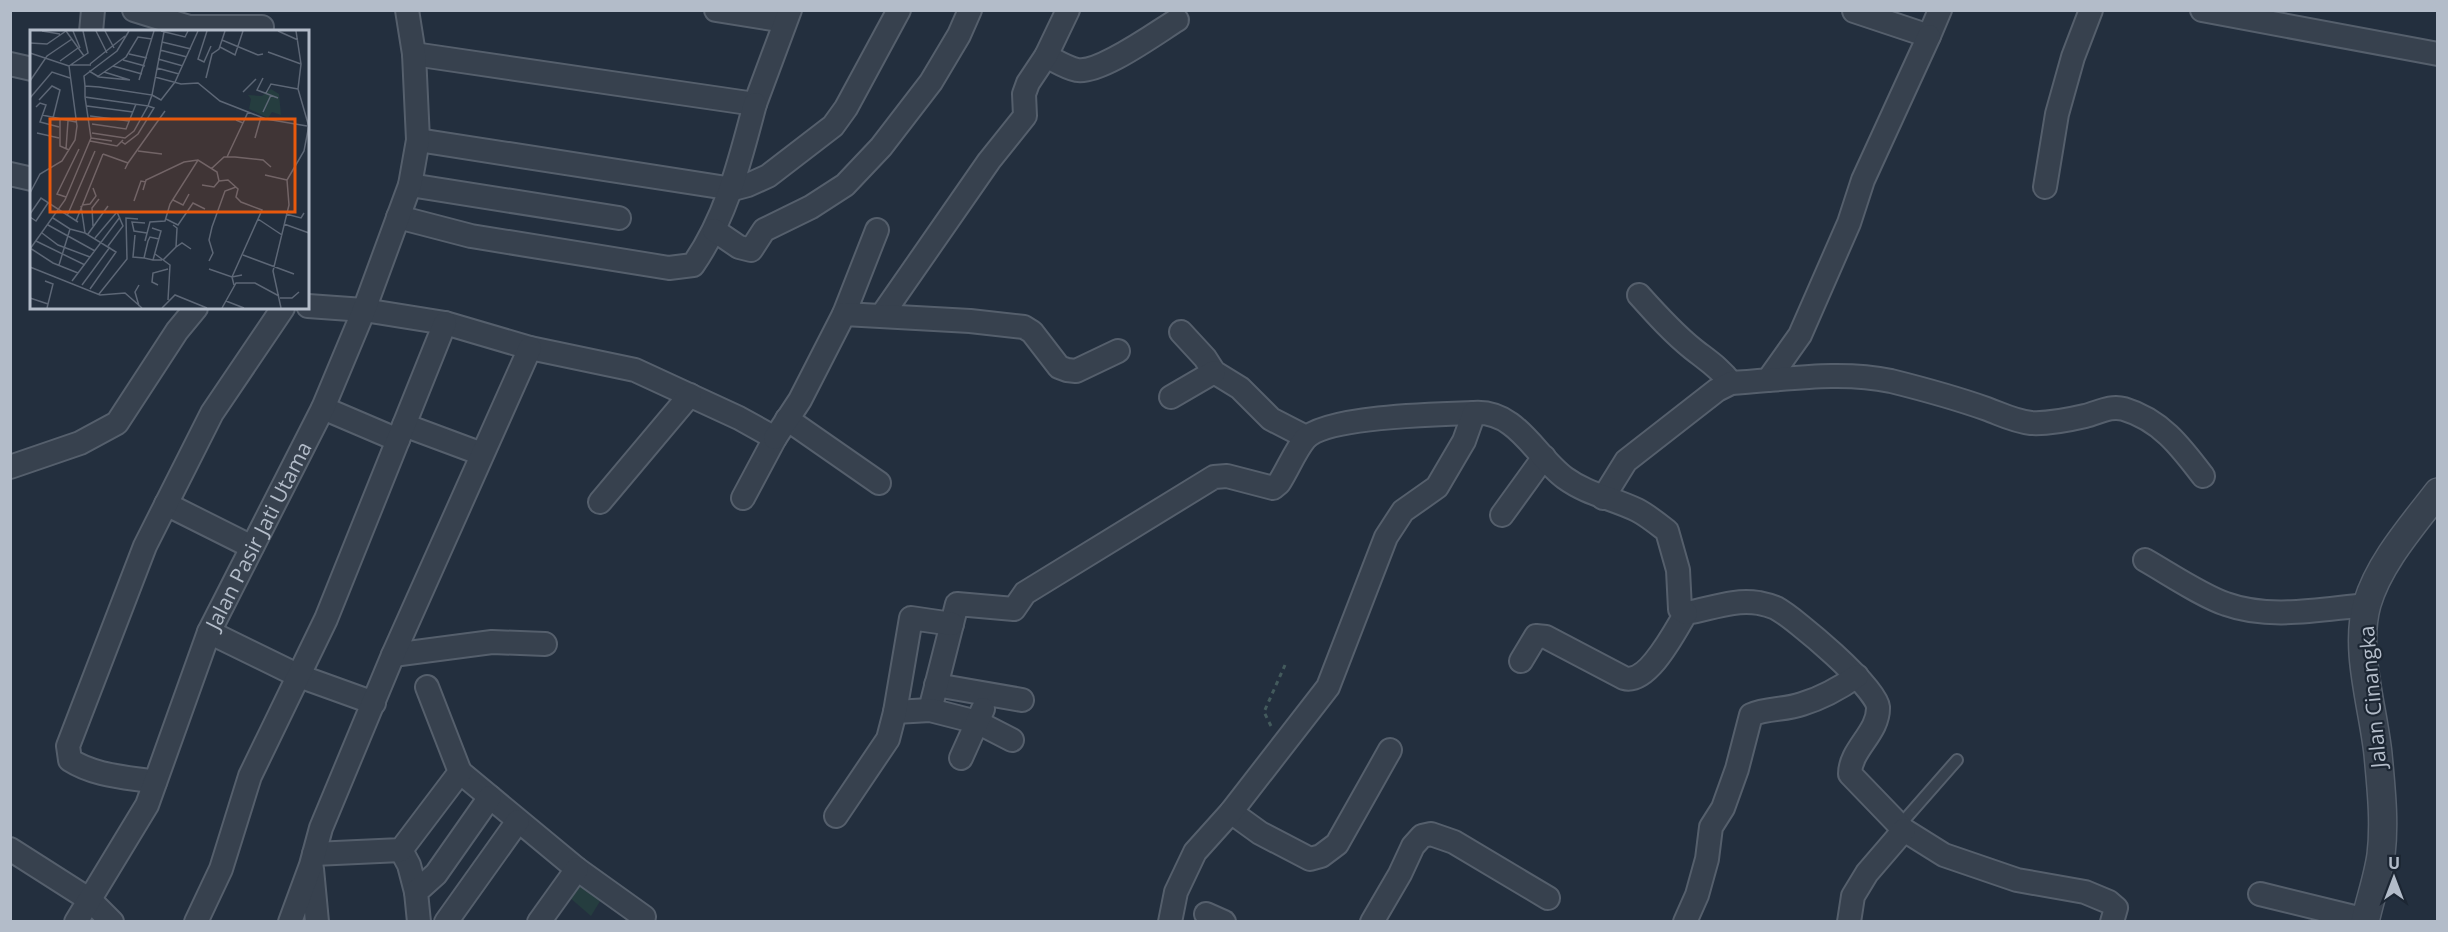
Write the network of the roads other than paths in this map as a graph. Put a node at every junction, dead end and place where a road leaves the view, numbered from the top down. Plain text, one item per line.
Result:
1 (93, 10) edge
2 (134, 10) edge
3 (408, 10) edge
4 (716, 10) edge
5 (899, 10) edge
6 (970, 10) edge
7 (1068, 10) edge
8 (1940, 10) edge
9 (2091, 10) edge
10 (2202, 10) edge
11 (1854, 11) edge
12 (787, 16) edge
13 (1177, 20) dead end
14 (261, 23) edge
15 (174, 27) edge
16 (91, 30) edge
17 (1929, 36) junction
18 (414, 54) junction
19 (2438, 54) edge
20 (1046, 56) junction
21 (10, 64) edge
22 (30, 69) edge
23 (755, 104) junction
24 (418, 140) junction
25 (10, 174) edge
26 (30, 179) edge
27 (410, 184) junction
28 (2044, 187) dead end
29 (733, 189) junction
30 (398, 217) junction
31 (619, 218) dead end
32 (714, 230) junction
33 (877, 230) dead end
34 (1640, 296) dead end
35 (309, 306) edge
36 (190, 309) edge
37 (282, 309) edge
38 (364, 310) junction
39 (844, 314) junction
40 (882, 315) junction
41 (445, 322) junction
42 (1181, 332) dead end
43 (530, 348) junction
44 (1118, 351) dead end
45 (1214, 372) junction
46 (1768, 380) junction
47 (1731, 383) junction
48 (690, 395) junction
49 (1171, 397) dead end
50 (323, 408) junction
51 (1474, 413) junction
52 (788, 419) junction
53 (401, 432) junction
54 (1306, 437) junction
55 (775, 438) junction
56 (482, 454) junction
57 (1544, 458) junction
58 (10, 467) edge
59 (2203, 476) dead end
60 (879, 483) dead end
61 (2438, 492) edge
62 (743, 498) dead end
63 (1603, 498) junction
64 (600, 502) dead end
65 (166, 504) junction
66 (1502, 515) dead end
67 (252, 547) junction
68 (2145, 560) dead end
69 (2367, 605) junction
70 (1686, 613) junction
71 (952, 624) junction
72 (209, 632) junction
73 (545, 644) dead end
74 (393, 655) junction
75 (1521, 661) dead end
76 (299, 676) junction
77 (1857, 676) junction
78 (936, 685) junction
79 (427, 687) dead end
80 (989, 694) junction
81 (1022, 700) dead end
82 (374, 703) junction
83 (930, 710) junction
84 (895, 712) junction
85 (977, 722) junction
86 (1012, 740) dead end
87 (1390, 750) dead end
88 (961, 758) dead end
89 (1957, 760) dead end
90 (460, 772) junction
91 (155, 782) junction
92 (489, 797) junction
93 (1231, 812) junction
94 (836, 816) dead end
95 (518, 821) junction
96 (1902, 827) junction
97 (10, 849) edge
98 (401, 850) junction
99 (313, 860) junction
100 (577, 869) junction
101 (416, 892) junction
102 (2260, 894) dead end
103 (1548, 898) dead end
104 (90, 900) junction
105 (1383, 917) edge
106 (647, 920) edge
107 (76, 921) edge
108 (112, 921) edge
109 (196, 921) edge
110 (290, 921) edge
111 (317, 921) edge
112 (419, 921) edge
113 (446, 921) edge
114 (539, 921) edge
115 (1170, 921) edge
116 (1684, 921) edge
117 (1849, 921) edge
118 (2112, 921) edge
119 (2365, 921) edge

1 - 16 street
2 - 15 street
3 - 18 street, Jalan Pasir Jati Utama
4 - 12 street
5 - 29 street
6 - 32 street
7 - 20 street
8 - 17 street
9 - 28 street
10 - 19 street
11 - 17 street
12 - 23 street
13 - 20 street
14 - 15 street
17 - 46 street
18 - 23 street
18 - 24 street, Jalan Pasir Jati Utama
20 - 40 street
21 - 22 street
23 - 29 street
24 - 27 street, Jalan Pasir Jati Utama
24 - 29 street
25 - 26 street
27 - 30 street, Jalan Pasir Jati Utama
27 - 31 street
29 - 32 street
30 - 32 street
30 - 38 street, Jalan Pasir Jati Utama
33 - 39 street
34 - 47 street
35 - 38 street
36 - 58 street
37 - 65 street
38 - 41 street
38 - 50 street, Jalan Pasir Jati Utama
39 - 40 street
39 - 52 street
40 - 44 street
41 - 43 street
41 - 53 street
42 - 45 street
43 - 48 street
43 - 56 street
45 - 49 street
45 - 54 street
46 - 47 street
46 - 59 street
47 - 63 street
48 - 55 street
48 - 64 street
50 - 53 street
50 - 67 street, Jalan Pasir Jati Utama
51 - 54 street
51 - 57 street
51 - 93 street
52 - 55 street
52 - 60 street
53 - 56 street
53 - 76 street
54 - 71 street
55 - 62 street
56 - 74 street
57 - 63 street
57 - 66 street
61 - 69 street, Jalan Cinangka
63 - 70 street
65 - 67 street
65 - 91 street
67 - 72 street, Jalan Pasir Jati Utama
68 - 69 street
69 - 119 street, Jalan Cinangka
70 - 75 street
70 - 77 street
71 - 78 street
71 - 84 street
72 - 76 street
72 - 91 street, Jalan Pasir Jati Utama
73 - 74 street
74 - 82 street
76 - 82 street
76 - 109 street
77 - 96 street
77 - 116 street
78 - 80 street
78 - 83 street
79 - 90 street
80 - 81 street
80 - 85 street
82 - 99 street
83 - 84 street
83 - 85 street
84 - 94 street
85 - 86 street
85 - 88 street
87 - 93 street
89 - 96 lane
90 - 92 street
90 - 98 street
91 - 104 street, Jalan Pasir Jati Utama
92 - 95 street
92 - 101 street
93 - 115 street
95 - 100 street
95 - 113 street
96 - 117 street
96 - 118 street
97 - 104 street
98 - 99 street
98 - 101 street
99 - 110 street
99 - 111 street
100 - 106 street
100 - 114 street
101 - 112 street
102 - 119 street
103 - 105 street
104 - 107 street, Jalan Pasir Jati Utama
104 - 108 street

